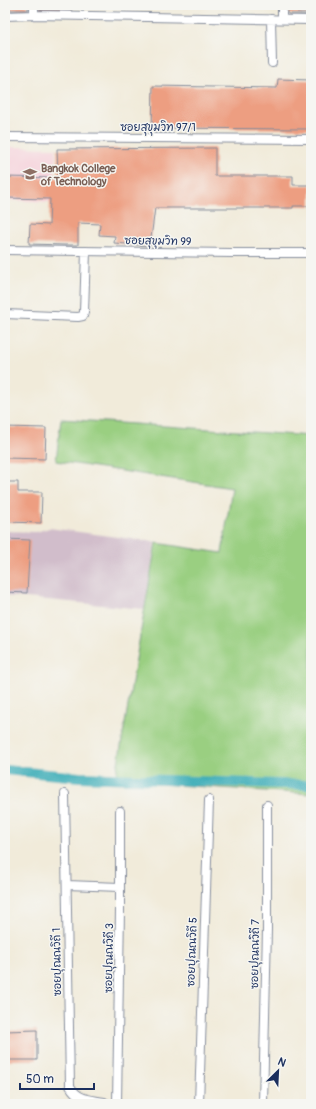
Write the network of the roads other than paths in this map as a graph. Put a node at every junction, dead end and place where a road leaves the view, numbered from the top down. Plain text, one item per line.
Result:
1 (34, 5) edge
2 (282, 5) edge
3 (34, 15) junction
4 (5, 16) edge
5 (271, 19) junction
6 (282, 19) junction
7 (311, 20) edge
8 (272, 63) dead end
9 (5, 137) edge
10 (311, 139) edge
11 (5, 250) edge
12 (86, 251) junction
13 (311, 253) edge
14 (5, 314) edge
15 (65, 794) dead end
16 (209, 800) dead end
17 (267, 805) dead end
18 (120, 811) dead end
19 (67, 885) junction
20 (120, 887) junction
21 (106, 1104) edge
22 (117, 1104) edge
23 (199, 1104) edge
24 (263, 1104) edge

1 - 3 street
2 - 6 street
3 - 4 street
3 - 5 street
5 - 6 street
5 - 8 street
6 - 7 street
9 - 10 street, ซอยสุขุมวิท 97/1
11 - 12 street, ซอยสุขุมวิท 99
12 - 13 street, ซอยสุขุมวิท 99
12 - 14 street
15 - 19 street, ซอยปุณณวิถี 1
16 - 23 street, ซอยปุณณวิถี 5
17 - 24 street, ซอยปุณณวิถี 7
18 - 20 street, ซอยปุณณวิถี 3
19 - 20 street
19 - 21 street, ซอยปุณณวิถี 1
20 - 22 street, ซอยปุณณวิถี 3

